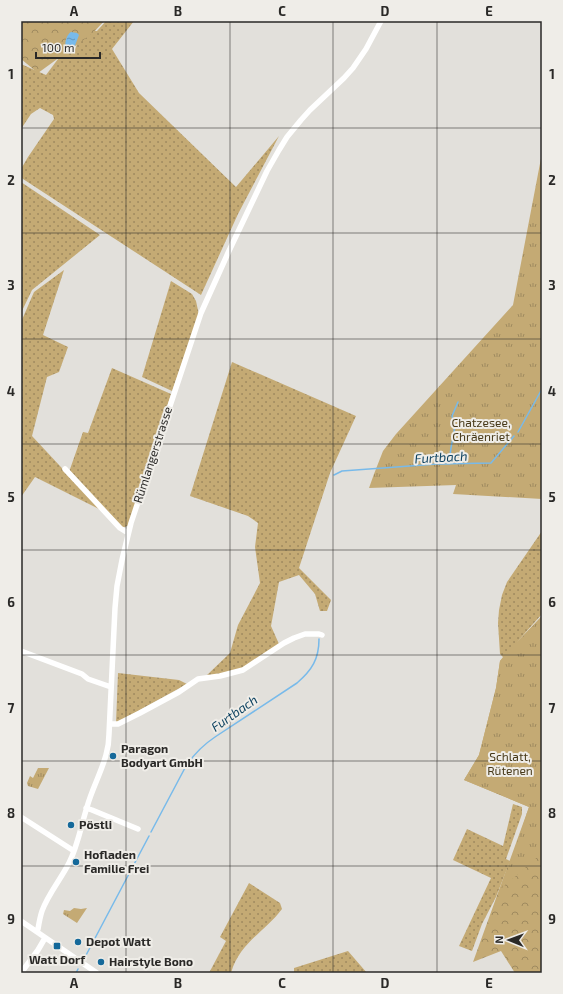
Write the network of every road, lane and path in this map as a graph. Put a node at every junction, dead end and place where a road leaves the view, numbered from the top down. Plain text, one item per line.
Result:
1 (381, 21) edge
2 (65, 469) dead end
3 (128, 533) junction
4 (322, 635) dead end
5 (21, 651) edge
6 (111, 686) junction
7 (110, 724) junction
8 (86, 808) junction
9 (21, 817) edge
10 (138, 829) dead end
11 (74, 851) junction
12 (21, 922) edge
13 (37, 932) junction
14 (45, 938) junction
15 (21, 973) edge
16 (97, 973) edge

1 - 3 street, Rümlangerstrasse
2 - 3 street
3 - 6 street, Rümlangerstrasse
4 - 7 street
5 - 6 street
6 - 7 street, Rümlangerstrasse
7 - 8 street, Rümlangerstrasse
8 - 10 street
8 - 11 street, Rümlangerstrasse
9 - 11 street
11 - 13 street, Rümlangerstrasse
12 - 13 street
13 - 14 street
14 - 15 street
14 - 16 street

